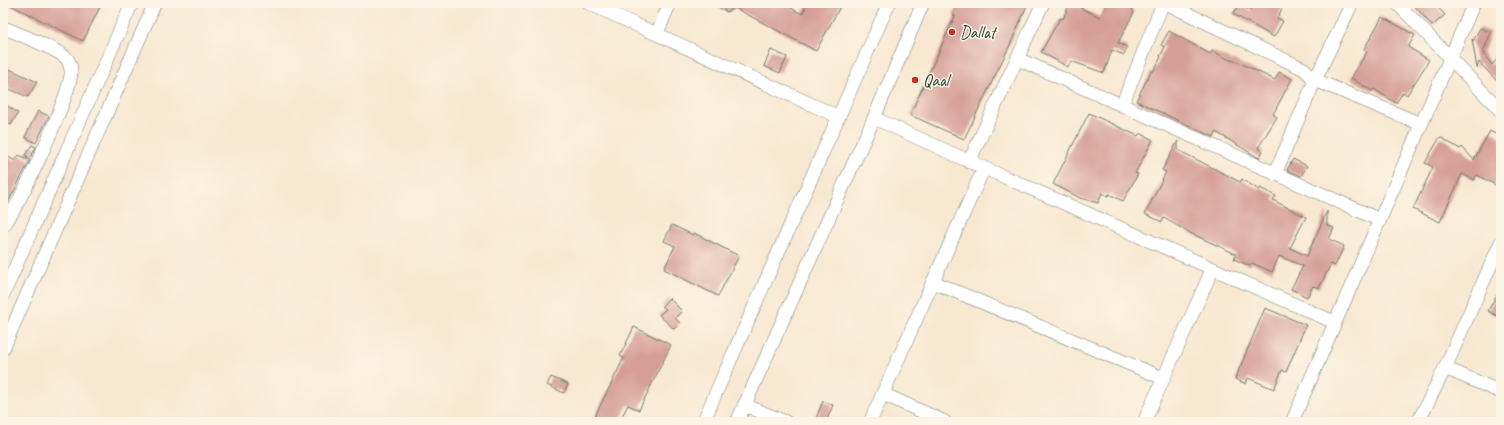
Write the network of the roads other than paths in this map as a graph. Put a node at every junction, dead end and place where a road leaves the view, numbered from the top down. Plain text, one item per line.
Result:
1 (132, 3) edge
2 (155, 3) edge
3 (588, 3) edge
4 (670, 3) edge
5 (889, 3) edge
6 (923, 3) edge
7 (1043, 3) edge
8 (1164, 3) edge
9 (1352, 3) edge
10 (1397, 3) edge
11 (1474, 3) edge
12 (3, 27) edge
13 (657, 33) junction
14 (1018, 59) junction
15 (1449, 59) junction
16 (1315, 80) junction
17 (1122, 105) junction
18 (1501, 111) edge
19 (839, 117) junction
20 (874, 118) junction
21 (1421, 124) junction
22 (969, 162) junction
23 (984, 168) junction
24 (1275, 174) junction
25 (1380, 220) junction
26 (3, 226) edge
27 (1501, 242) edge
28 (1212, 270) junction
29 (932, 282) junction
30 (3, 295) edge
31 (1334, 322) junction
32 (3, 349) edge
33 (1445, 368) junction
34 (1163, 378) junction
35 (1501, 392) edge
36 (883, 394) junction
37 (744, 405) junction
38 (1297, 420) edge
39 (703, 422) edge
40 (736, 422) edge
41 (786, 422) edge
42 (870, 422) edge
43 (946, 422) edge
44 (1144, 422) edge
45 (1418, 422) edge

1 - 30 street
2 - 32 street
3 - 13 street
4 - 13 street
5 - 19 street
6 - 20 street
7 - 14 street
8 - 16 street
8 - 17 street
9 - 16 street
10 - 15 street
11 - 15 street
12 - 26 street
13 - 19 street
14 - 17 street
14 - 22 street
15 - 18 street
15 - 21 street
16 - 21 street
16 - 24 street
17 - 24 street
19 - 39 street
20 - 22 street
20 - 37 street
21 - 25 street
22 - 23 street
23 - 28 street
23 - 29 street
24 - 25 street
25 - 31 street
27 - 33 street
28 - 31 street
28 - 34 street
29 - 34 street
29 - 36 street
31 - 38 street
33 - 35 street
33 - 45 street
34 - 44 street
36 - 42 street
36 - 43 street
37 - 40 street
37 - 41 street

